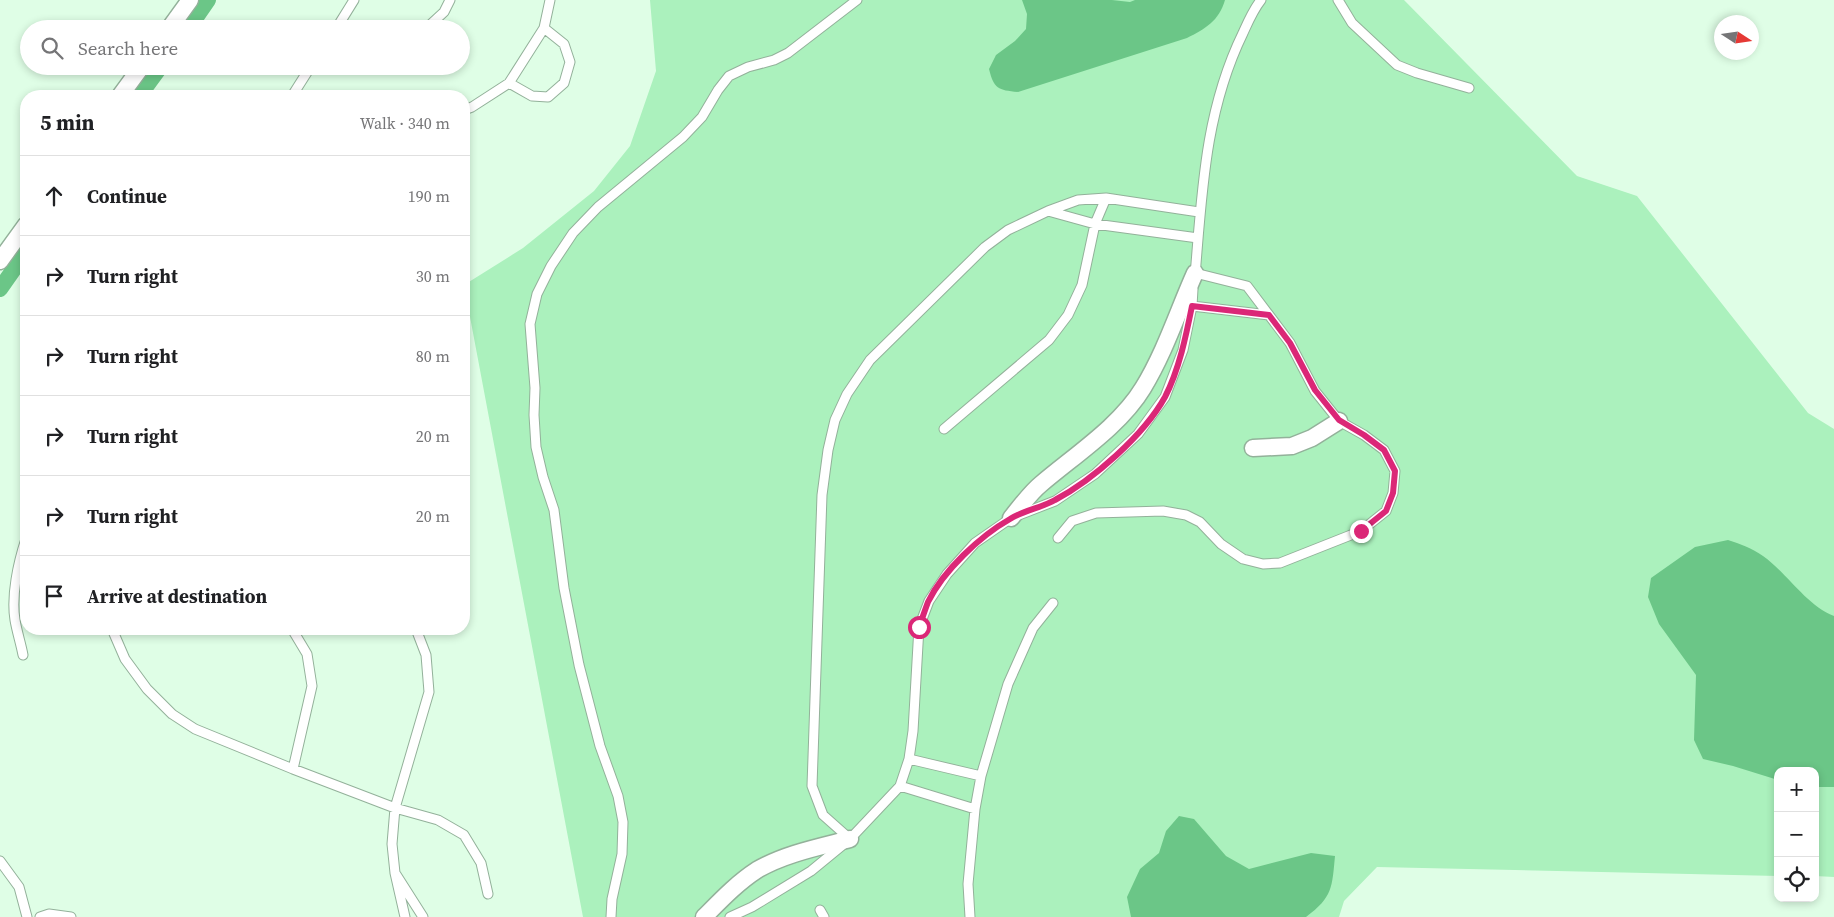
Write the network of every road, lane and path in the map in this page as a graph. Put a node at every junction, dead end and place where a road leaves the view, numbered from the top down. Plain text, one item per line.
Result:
1 (190, 0) edge
2 (354, 0) edge
3 (450, 0) edge
4 (550, 0) edge
5 (857, 0) edge
6 (1261, 0) edge
7 (1338, 0) edge
8 (176, 20) edge
9 (342, 20) edge
10 (435, 20) edge
11 (544, 28) junction
12 (135, 75) edge
13 (305, 75) edge
14 (508, 83) junction
15 (1469, 88) dead end
16 (124, 90) edge
17 (296, 90) edge
18 (470, 108) edge
19 (1106, 198) junction
20 (1048, 211) junction
21 (1199, 212) junction
22 (1095, 224) junction
23 (20, 233) edge
24 (1198, 238) junction
25 (0, 261) edge
26 (1195, 273) junction
27 (1192, 306) junction
28 (1269, 315) junction
29 (1339, 420) junction
30 (944, 429) dead end
31 (1253, 448) dead end
32 (1011, 518) junction
33 (1058, 538) dead end
34 (20, 561) edge
35 (1053, 602) dead end
36 (114, 635) edge
37 (296, 635) edge
38 (418, 635) edge
39 (24, 655) dead end
40 (909, 759) junction
41 (293, 770) junction
42 (981, 776) junction
43 (900, 786) junction
44 (395, 808) junction
45 (975, 809) junction
46 (850, 840) junction
47 (0, 861) edge
48 (395, 873) junction
49 (488, 894) dead end
50 (27, 917) edge
51 (40, 917) edge
52 (71, 917) edge
53 (405, 917) edge
54 (423, 917) edge
55 (611, 917) edge
56 (704, 917) edge
57 (730, 917) edge
58 (970, 917) edge

1 - 8 street
2 - 9 lane
3 - 10 lane
4 - 11 lane
5 - 55 lane
6 - 21 lane
7 - 15 lane
11 - 14 lane
11 - 14 lane
12 - 16 street
13 - 17 lane
14 - 18 lane
19 - 20 lane
19 - 21 lane
19 - 22 lane
20 - 22 lane
20 - 46 lane
21 - 24 lane
22 - 24 lane
22 - 30 lane
23 - 25 street
24 - 26 lane
26 - 27 lane
26 - 28 lane
26 - 32 street
27 - 28 lane
27 - 32 lane
28 - 29 lane
29 - 31 street
29 - 33 lane
32 - 40 lane
34 - 39 lane
35 - 42 lane
36 - 41 lane
37 - 41 lane
38 - 44 lane
40 - 42 lane
40 - 43 lane
41 - 44 lane
42 - 45 lane
43 - 45 lane
43 - 46 lane
44 - 48 lane
44 - 49 lane
45 - 58 lane
46 - 56 street
46 - 57 lane
47 - 50 lane
48 - 53 lane
48 - 54 lane
51 - 52 lane

